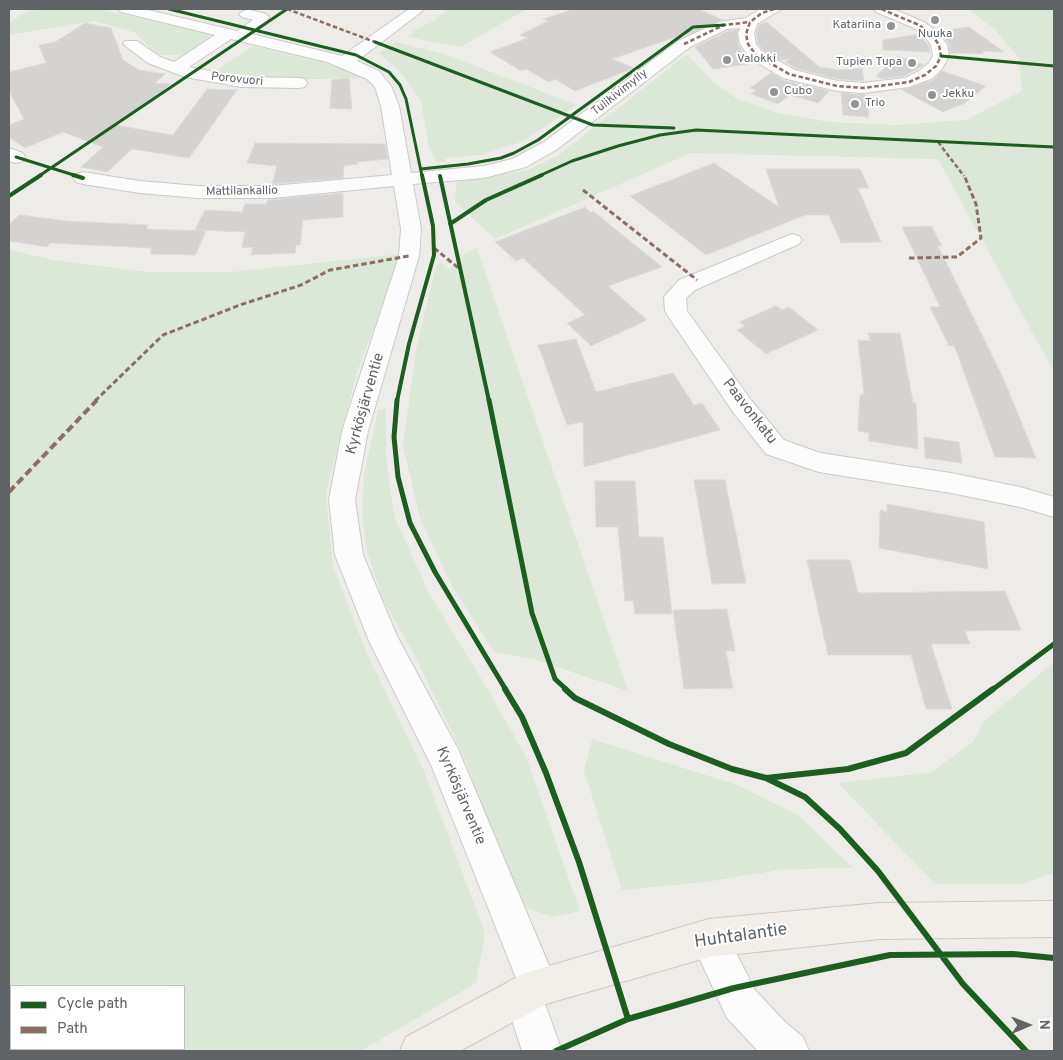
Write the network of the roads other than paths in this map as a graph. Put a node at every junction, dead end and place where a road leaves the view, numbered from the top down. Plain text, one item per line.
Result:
1 (126, 9) edge
2 (774, 9) edge
3 (881, 9) edge
4 (414, 10) edge
5 (750, 22) junction
6 (238, 27) junction
7 (132, 44) dead end
8 (345, 62) junction
9 (176, 68) junction
10 (299, 83) dead end
11 (82, 178) dead end
12 (401, 180) junction
13 (792, 240) dead end
14 (1054, 507) edge
15 (1054, 919) edge
16 (709, 938) junction
17 (531, 991) junction
18 (420, 1051) edge
19 (542, 1051) edge
20 (789, 1051) edge

1 - 6 street, Kyrkösjärventie
2 - 5 street, Tulikivimylly
3 - 5 street
4 - 8 street
5 - 12 street, Tulikivimylly
6 - 8 street, Kyrkösjärventie
6 - 9 street, Porovuori
7 - 9 street, Porovuori
8 - 12 street, Kyrkösjärventie
9 - 10 street, Porovuori
11 - 12 street, Mattilankallio
12 - 17 street, Kyrkösjärventie
13 - 14 street, Paavonkatu
15 - 16 main road, Huhtalantie
16 - 17 main road, Huhtalantie
16 - 20 street
17 - 18 main road, Huhtalantie
17 - 19 street, Kyrkösjärventie

